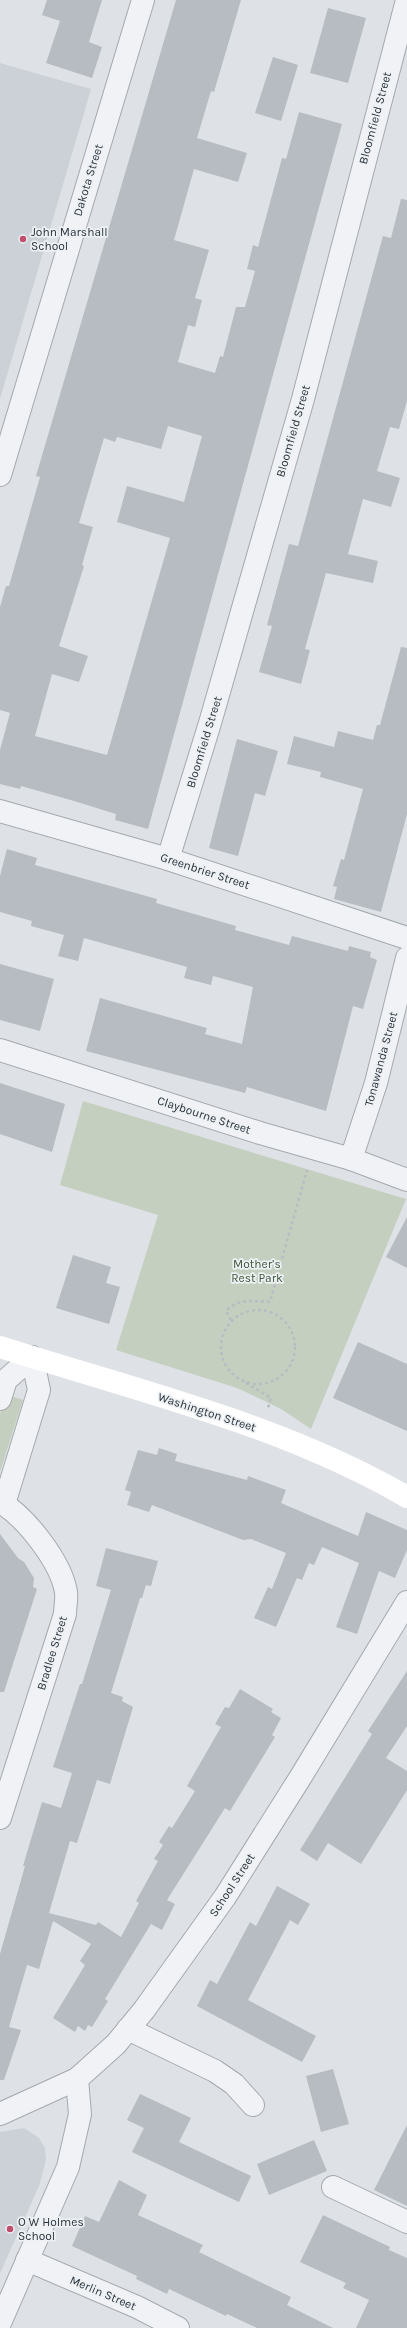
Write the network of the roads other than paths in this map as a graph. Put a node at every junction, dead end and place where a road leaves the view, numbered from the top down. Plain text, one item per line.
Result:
1 (143, 0) edge
2 (407, 0) edge
3 (0, 475) edge
4 (0, 811) edge
5 (168, 859) junction
6 (407, 938) edge
7 (407, 958) edge
8 (0, 1050) edge
9 (351, 1159) junction
10 (407, 1180) edge
11 (0, 1347) edge
12 (32, 1357) junction
13 (0, 1399) edge
14 (407, 1498) edge
15 (2, 1503) edge
16 (407, 1602) edge
17 (0, 1818) edge
18 (128, 2029) junction
19 (77, 2079) junction
20 (253, 2105) dead end
21 (0, 2114) edge
22 (333, 2187) dead end
23 (407, 2222) edge
24 (27, 2260) junction
25 (0, 2323) edge
26 (178, 2328) edge

1 - 3 street, Dakota Street
2 - 5 street, Bloomfield Street
4 - 5 street, Greenbrier Street
5 - 6 street, Greenbrier Street
7 - 9 street, Tonawanda Street
8 - 9 street, Claybourne Street
9 - 10 street, Claybourne Street
11 - 12 main road, Washington Street
12 - 13 street
12 - 14 main road, Washington Street
12 - 15 street, Bradlee Street
15 - 17 street, Bradlee Street
16 - 18 street, School Street
18 - 19 street, School Street
18 - 20 street
19 - 21 street, School Street
19 - 24 street
22 - 23 street
24 - 25 street
24 - 26 street, Merlin Street

